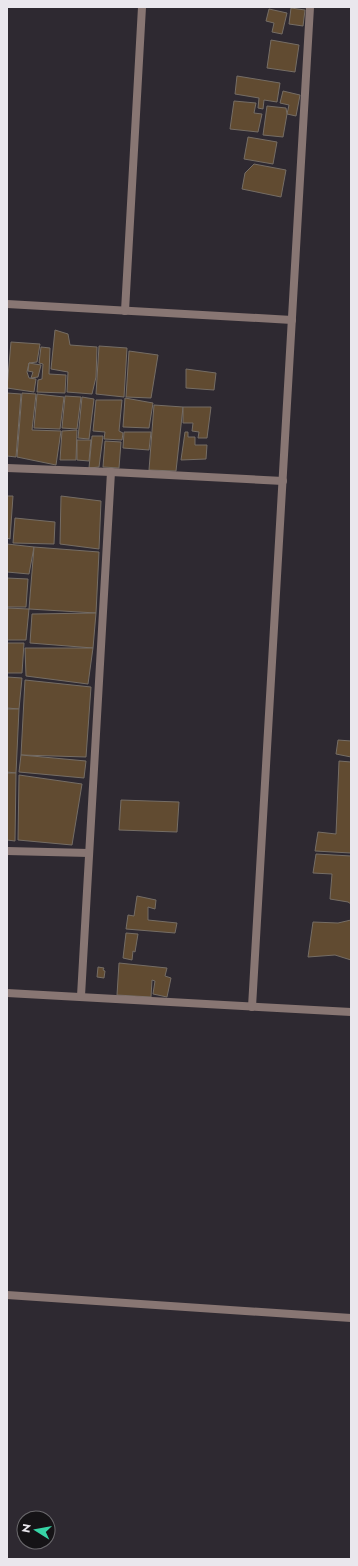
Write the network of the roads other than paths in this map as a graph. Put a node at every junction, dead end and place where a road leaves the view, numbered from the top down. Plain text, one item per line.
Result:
1 (142, 7) edge
2 (310, 7) edge
3 (7, 304) edge
4 (125, 311) junction
5 (292, 320) junction
6 (7, 468) edge
7 (111, 472) junction
8 (283, 481) junction
9 (7, 851) edge
10 (89, 853) junction
11 (7, 992) edge
12 (81, 996) junction
13 (252, 1006) junction
14 (351, 1012) edge
15 (7, 1295) edge
16 (351, 1318) edge

1 - 4 street
2 - 5 street
3 - 4 street
4 - 5 street
5 - 8 street
6 - 7 street
7 - 8 street
7 - 10 street
8 - 13 street
9 - 10 street
10 - 12 street
11 - 12 street
12 - 13 street
13 - 14 street
15 - 16 street

